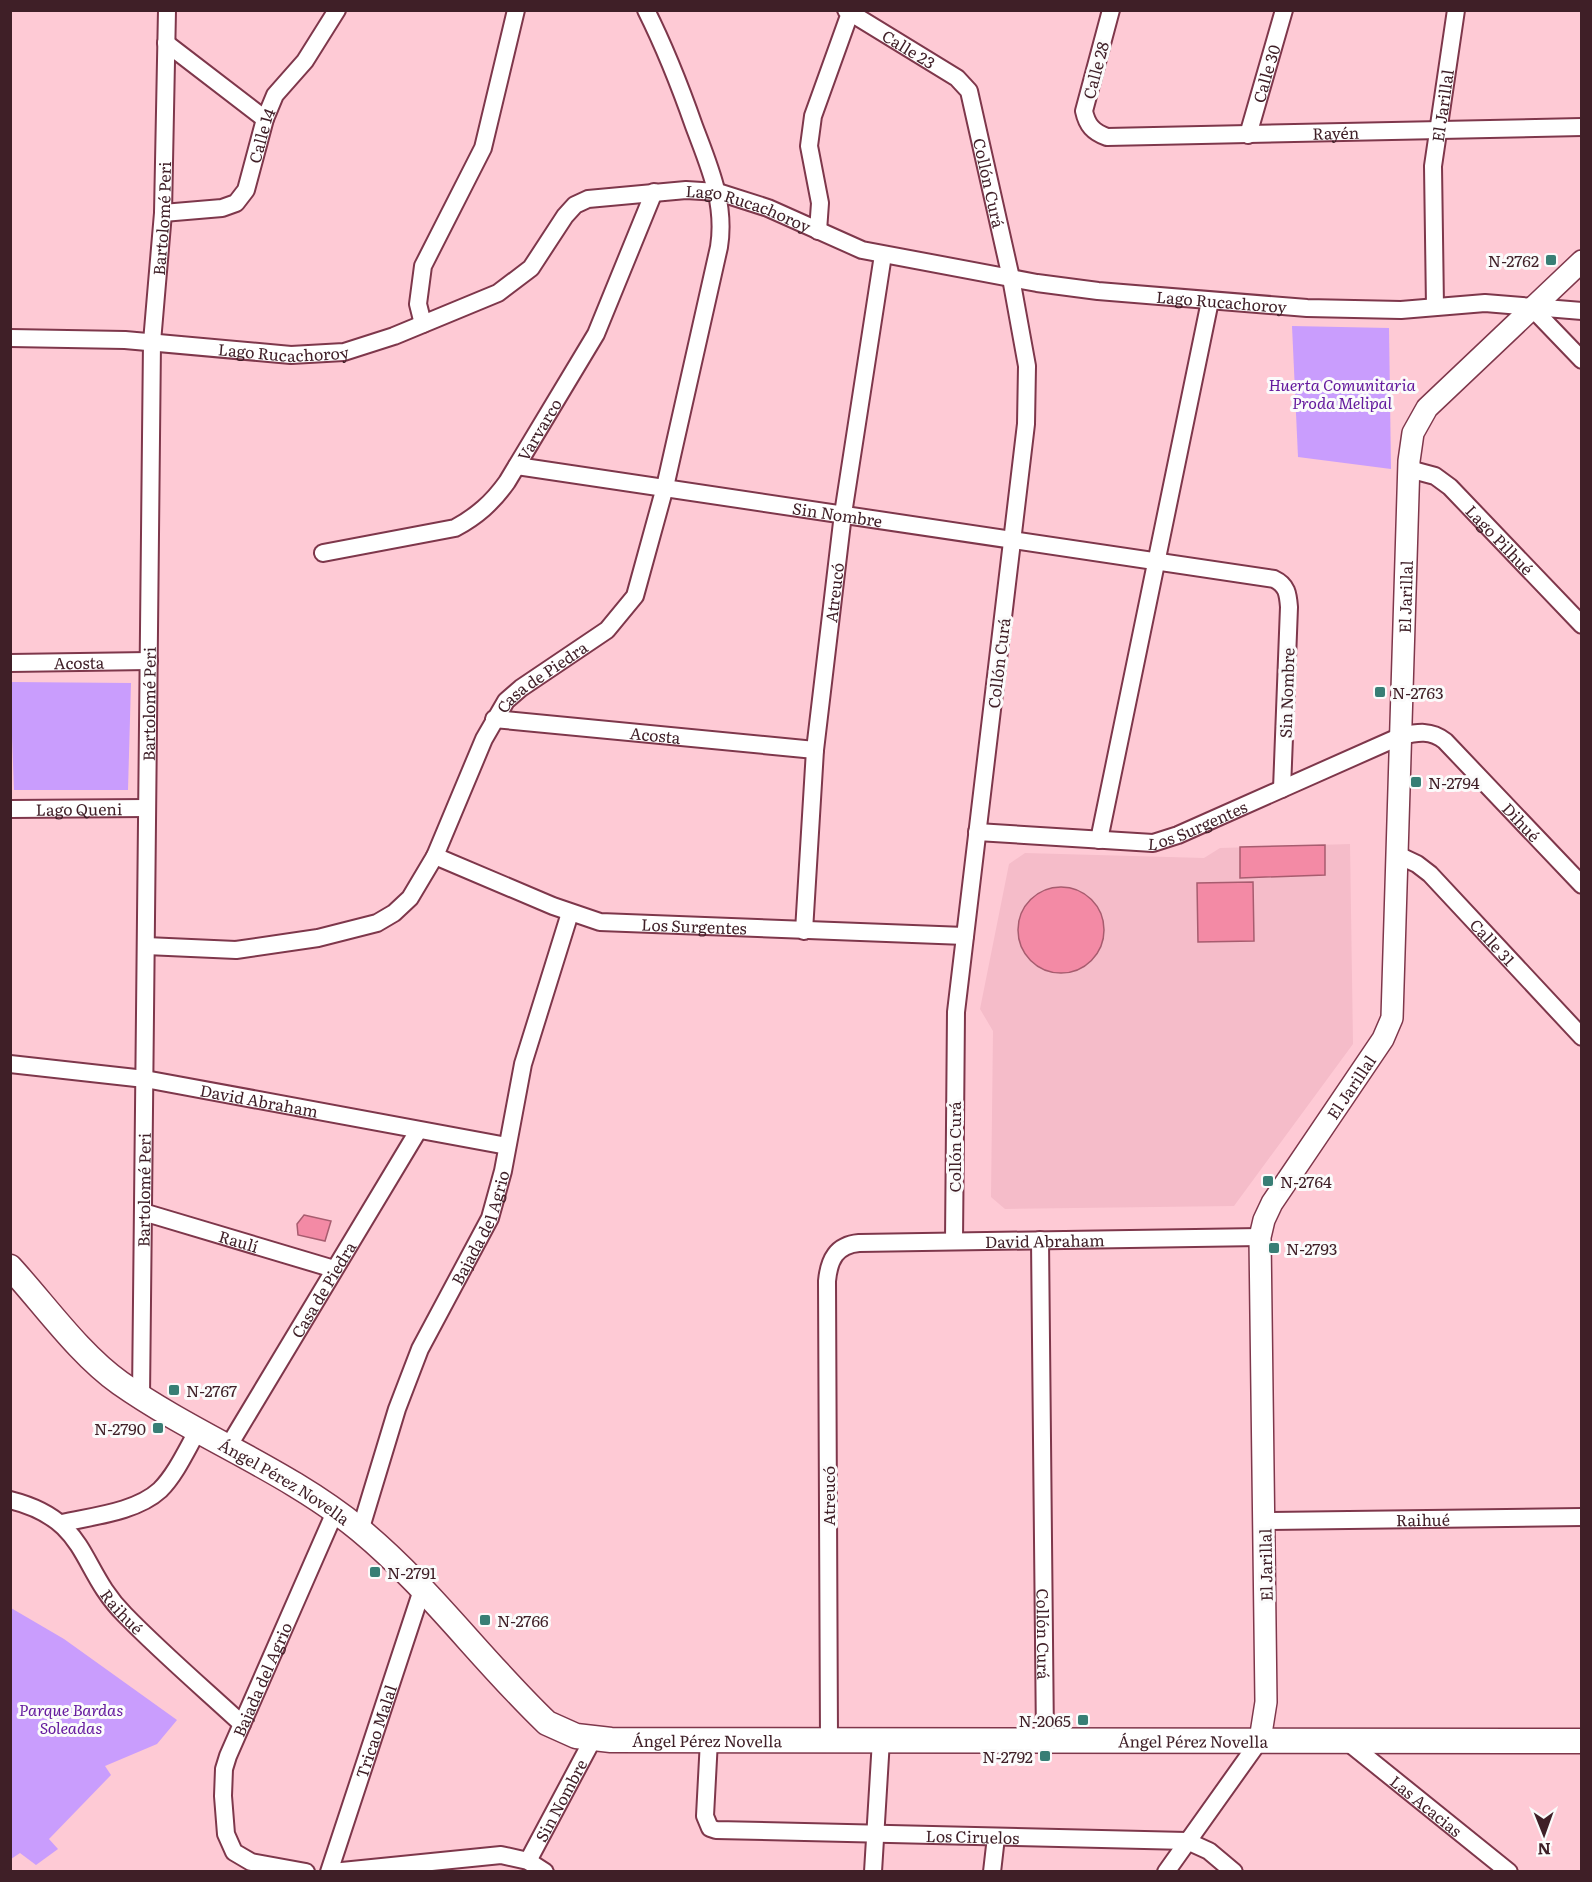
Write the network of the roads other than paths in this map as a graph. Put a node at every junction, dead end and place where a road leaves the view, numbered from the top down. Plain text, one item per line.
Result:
1 (167, 10) edge
2 (337, 10) edge
3 (516, 10) edge
4 (646, 10) edge
5 (1111, 10) edge
6 (1284, 10) edge
7 (1456, 10) edge
8 (848, 12) edge
9 (166, 43) junction
10 (969, 91) joint
11 (265, 119) junction
12 (1581, 128) edge
13 (1092, 129) joint
14 (1437, 131) junction
15 (1248, 135) junction
16 (654, 192) junction
17 (718, 192) junction
18 (163, 213) junction
19 (818, 231) junction
20 (883, 255) junction
21 (1581, 261) edge
22 (1011, 278) junction
23 (1210, 301) junction
24 (1435, 307) junction
25 (1532, 308) junction
26 (1581, 311) edge
27 (423, 324) junction
28 (10, 338) edge
29 (152, 342) junction
30 (1581, 360) edge
31 (517, 466) junction
32 (1409, 468) junction
33 (665, 487) junction
34 (843, 514) junction
35 (1012, 539) junction
36 (323, 553) dead end
37 (1157, 560) junction
38 (1581, 625) edge
39 (149, 661) junction
40 (10, 663) edge
41 (494, 719) junction
42 (1401, 736) junction
43 (815, 750) junction
44 (1282, 789) junction
45 (10, 808) edge
46 (147, 808) junction
47 (977, 832) junction
48 (1099, 840) junction
49 (1398, 855) junction
50 (435, 856) junction
51 (1581, 885) edge
52 (570, 912) junction
53 (804, 931) junction
54 (965, 936) junction
55 (146, 946) junction
56 (1581, 1038) edge
57 (10, 1064) edge
58 (145, 1079) junction
59 (418, 1131) junction
60 (507, 1146) junction
61 (143, 1212) junction
62 (1260, 1237) junction
63 (1040, 1240) junction
64 (954, 1241) junction
65 (834, 1254) joint
66 (10, 1267) edge
67 (334, 1269) junction
68 (141, 1397) junction
69 (198, 1430) junction
70 (228, 1447) junction
71 (10, 1500) edge
72 (335, 1512) junction
73 (1581, 1517) edge
74 (1264, 1521) junction
75 (62, 1523) junction
76 (360, 1531) junction
77 (422, 1590) junction
78 (242, 1724) junction
79 (592, 1739) junction
80 (1344, 1739) junction
81 (708, 1740) junction
82 (829, 1740) junction
83 (881, 1740) junction
84 (1045, 1740) junction
85 (1260, 1740) junction
86 (1581, 1741) edge
87 (875, 1834) junction
88 (996, 1837) junction
89 (1187, 1842) junction
90 (528, 1861) junction
91 (306, 1872) edge
92 (331, 1872) edge
93 (545, 1872) edge
94 (873, 1872) edge
95 (992, 1872) edge
96 (1166, 1872) edge
97 (1234, 1872) edge
98 (1509, 1872) edge

1 - 9 street, Bartolomé Peri
2 - 11 street, Calle 14
3 - 27 street
4 - 17 street, Casa de Piedra
5 - 13 street, Calle 28
6 - 15 street, Calle 30
7 - 14 street, El Jarillal
8 - 10 street, Calle 23
8 - 19 street
9 - 11 street
9 - 18 street, Bartolomé Peri
10 - 22 street, Collón Curá
11 - 18 street, Calle 14
12 - 14 street, Rayén
13 - 15 street, Rayén
14 - 15 street, Rayén
14 - 24 street, El Jarillal
16 - 17 street, Lago Rucachoroy
16 - 27 street, Lago Rucachoroy
16 - 31 street, Varvarco
17 - 19 street, Lago Rucachoroy
17 - 33 street, Casa de Piedra
18 - 29 street, Bartolomé Peri
19 - 20 street, Lago Rucachoroy
20 - 22 street, Lago Rucachoroy
20 - 34 street, Atreucó
21 - 25 street, El Jarillal
22 - 23 street, Lago Rucachoroy
22 - 35 street, Collón Curá
23 - 24 street, Lago Rucachoroy
23 - 37 street
24 - 25 street, Lago Rucachoroy
25 - 26 street, Lago Rucachoroy
25 - 30 street
25 - 32 street, El Jarillal
27 - 29 street, Lago Rucachoroy
28 - 29 street, Lago Rucachoroy
29 - 39 street, Bartolomé Peri
31 - 33 street, Sin Nombre
31 - 36 street, Varvarco
32 - 38 street, Lago Pilhué
32 - 42 street, El Jarillal
33 - 34 street, Sin Nombre
33 - 41 street, Casa de Piedra
34 - 35 street, Sin Nombre
34 - 43 street, Atreucó
35 - 37 street, Sin Nombre
35 - 47 street, Collón Curá
37 - 44 street, Sin Nombre
37 - 48 street
39 - 40 street, Acosta
39 - 46 street, Bartolomé Peri
41 - 43 street, Acosta
41 - 50 street, Casa de Piedra
42 - 44 street, Los Surgentes
42 - 49 street, El Jarillal
42 - 51 street, Dihué
43 - 53 street, Atreucó
44 - 48 street, Los Surgentes
45 - 46 street, Lago Queni
46 - 55 street, Bartolomé Peri
47 - 48 street, Los Surgentes
47 - 54 street, Collón Curá
49 - 56 street, Calle 31
49 - 62 street, El Jarillal
50 - 52 street, Los Surgentes
50 - 55 street, Casa de Piedra
52 - 53 street, Los Surgentes
52 - 60 street, Bajada del Agrio
53 - 54 street, Los Surgentes
54 - 64 street, Collón Curá
55 - 58 street, Bartolomé Peri
57 - 58 street, David Abraham
58 - 59 street, David Abraham
58 - 61 street, Bartolomé Peri
59 - 60 street, David Abraham
59 - 67 street, Casa de Piedra
60 - 76 street, Bajada del Agrio
61 - 67 street, Raulí
61 - 68 street, Bartolomé Peri
62 - 63 street, David Abraham
62 - 74 street, El Jarillal
63 - 64 street, David Abraham
63 - 84 street, Collón Curá
64 - 65 street, David Abraham
65 - 82 street, Atreucó
66 - 68 main road, Ángel Pérez Novella
67 - 70 street, Casa de Piedra
68 - 69 main road, Ángel Pérez Novella
69 - 70 main road, Ángel Pérez Novella
69 - 75 street
70 - 72 main road, Ángel Pérez Novella
71 - 75 street, Raihué
72 - 76 main road, Ángel Pérez Novella
72 - 78 street, Bajada del Agrio
73 - 74 street, Raihué
74 - 85 street, El Jarillal
75 - 78 street, Raihué
76 - 77 main road, Ángel Pérez Novella
77 - 79 main road, Ángel Pérez Novella
77 - 92 street, Tricao Malal
78 - 91 street, Bajada del Agrio
79 - 81 main road, Ángel Pérez Novella
79 - 90 street, Sin Nombre
80 - 85 main road, Ángel Pérez Novella
80 - 86 main road, Ángel Pérez Novella
80 - 98 street, Las Acacias
81 - 82 main road, Ángel Pérez Novella
81 - 87 street, Los Ciruelos
82 - 83 main road, Ángel Pérez Novella
83 - 84 main road, Ángel Pérez Novella
83 - 87 street
84 - 85 main road, Ángel Pérez Novella
85 - 89 street, El Jarillal
87 - 88 street, Los Ciruelos
87 - 94 street
88 - 89 street, Los Ciruelos
88 - 95 street
89 - 96 street, El Jarillal
89 - 97 street, Los Ciruelos
90 - 92 street
90 - 93 street

